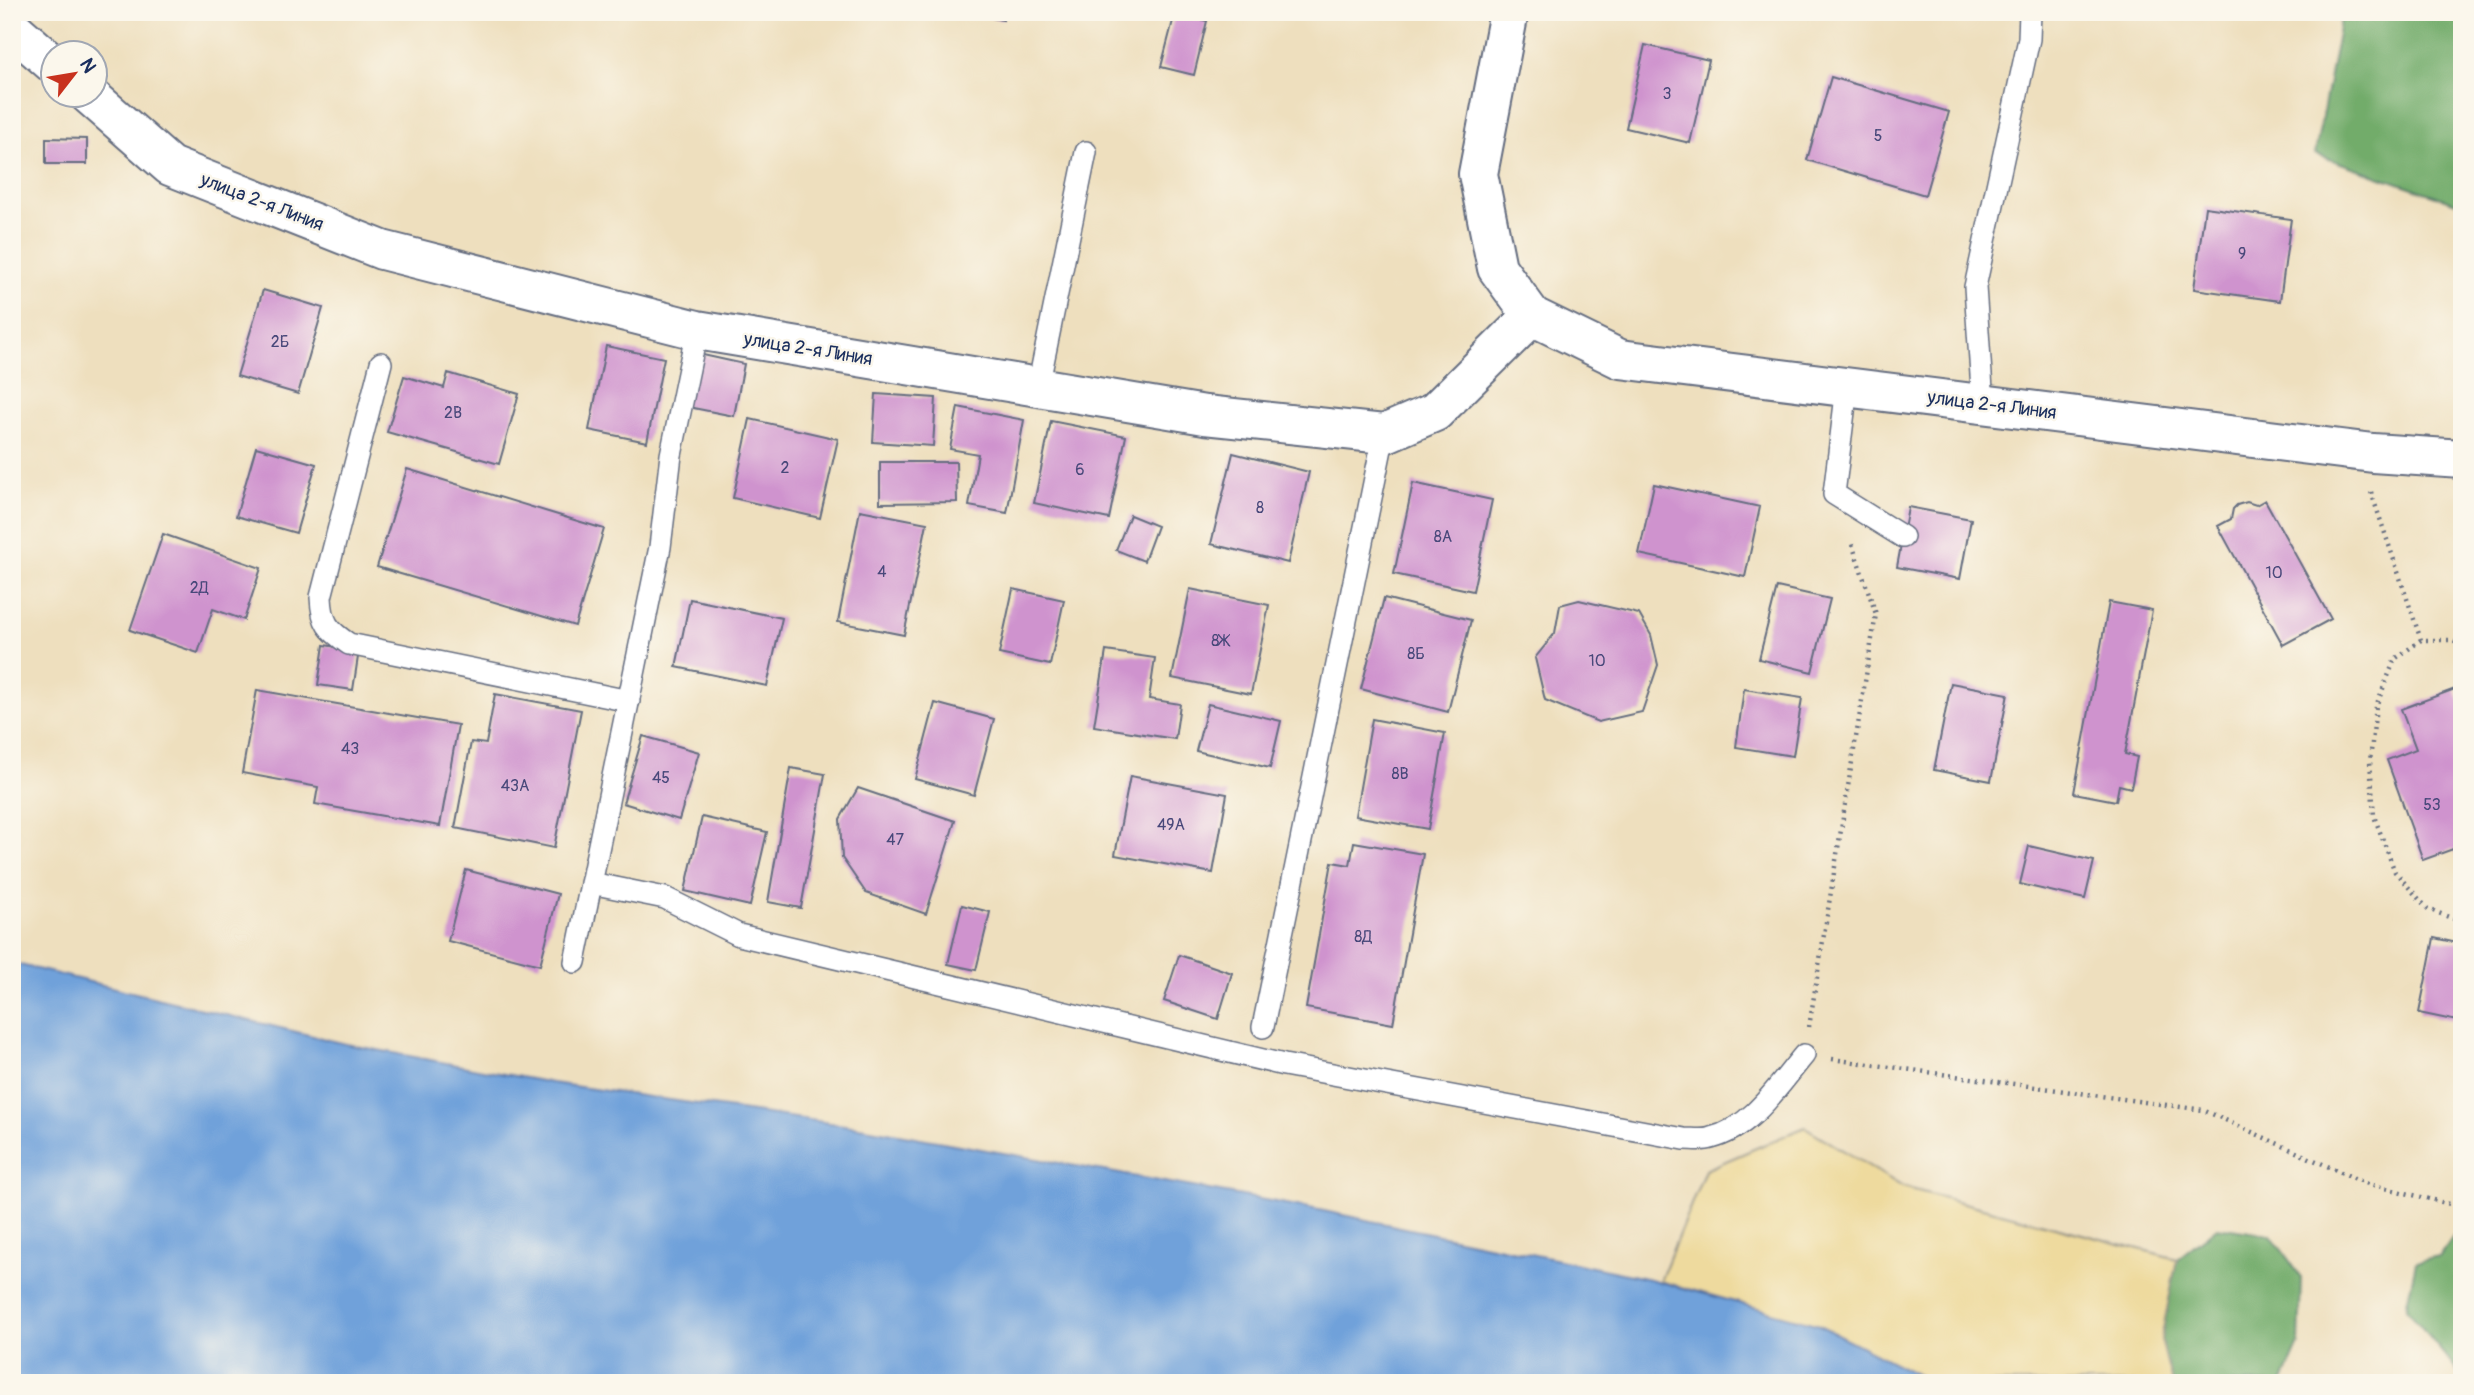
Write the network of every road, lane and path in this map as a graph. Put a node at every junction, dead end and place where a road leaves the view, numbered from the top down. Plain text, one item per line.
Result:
1 (1509, 12) edge
2 (2029, 12) edge
3 (12, 28) edge
4 (38, 51) edge
5 (104, 108) edge
6 (1086, 152) dead end
7 (1532, 316) junction
8 (697, 330) junction
9 (381, 363) dead end
10 (1038, 387) junction
11 (1847, 387) junction
12 (1983, 404) junction
13 (1384, 434) junction
14 (2373, 453) junction
15 (2462, 460) edge
16 (1834, 494) junction
17 (1903, 537) dead end
18 (2421, 640) junction
19 (2462, 645) edge
20 (629, 701) junction
21 (592, 883) junction
22 (2462, 922) edge
23 (575, 961) dead end
24 (1263, 1027) dead end
25 (1804, 1055) junction
26 (2462, 1207) edge

1 - 7 street, улица 2-я Линия
2 - 12 lane
3 - 4 street
5 - 8 street, улица 2-я Линия
6 - 10 lane
7 - 11 street, улица 2-я Линия
7 - 13 street, улица 2-я Линия
8 - 10 street, улица 2-я Линия
8 - 20 lane
9 - 20 lane
10 - 13 street, улица 2-я Линия
11 - 12 street, улица 2-я Линия
11 - 16 lane
12 - 14 street, улица 2-я Линия
13 - 24 lane
14 - 15 street, улица 2-я Линия
14 - 18 path
16 - 17 lane
16 - 25 path
18 - 19 path
18 - 22 path
20 - 21 lane
21 - 23 lane
21 - 25 lane
25 - 26 path

